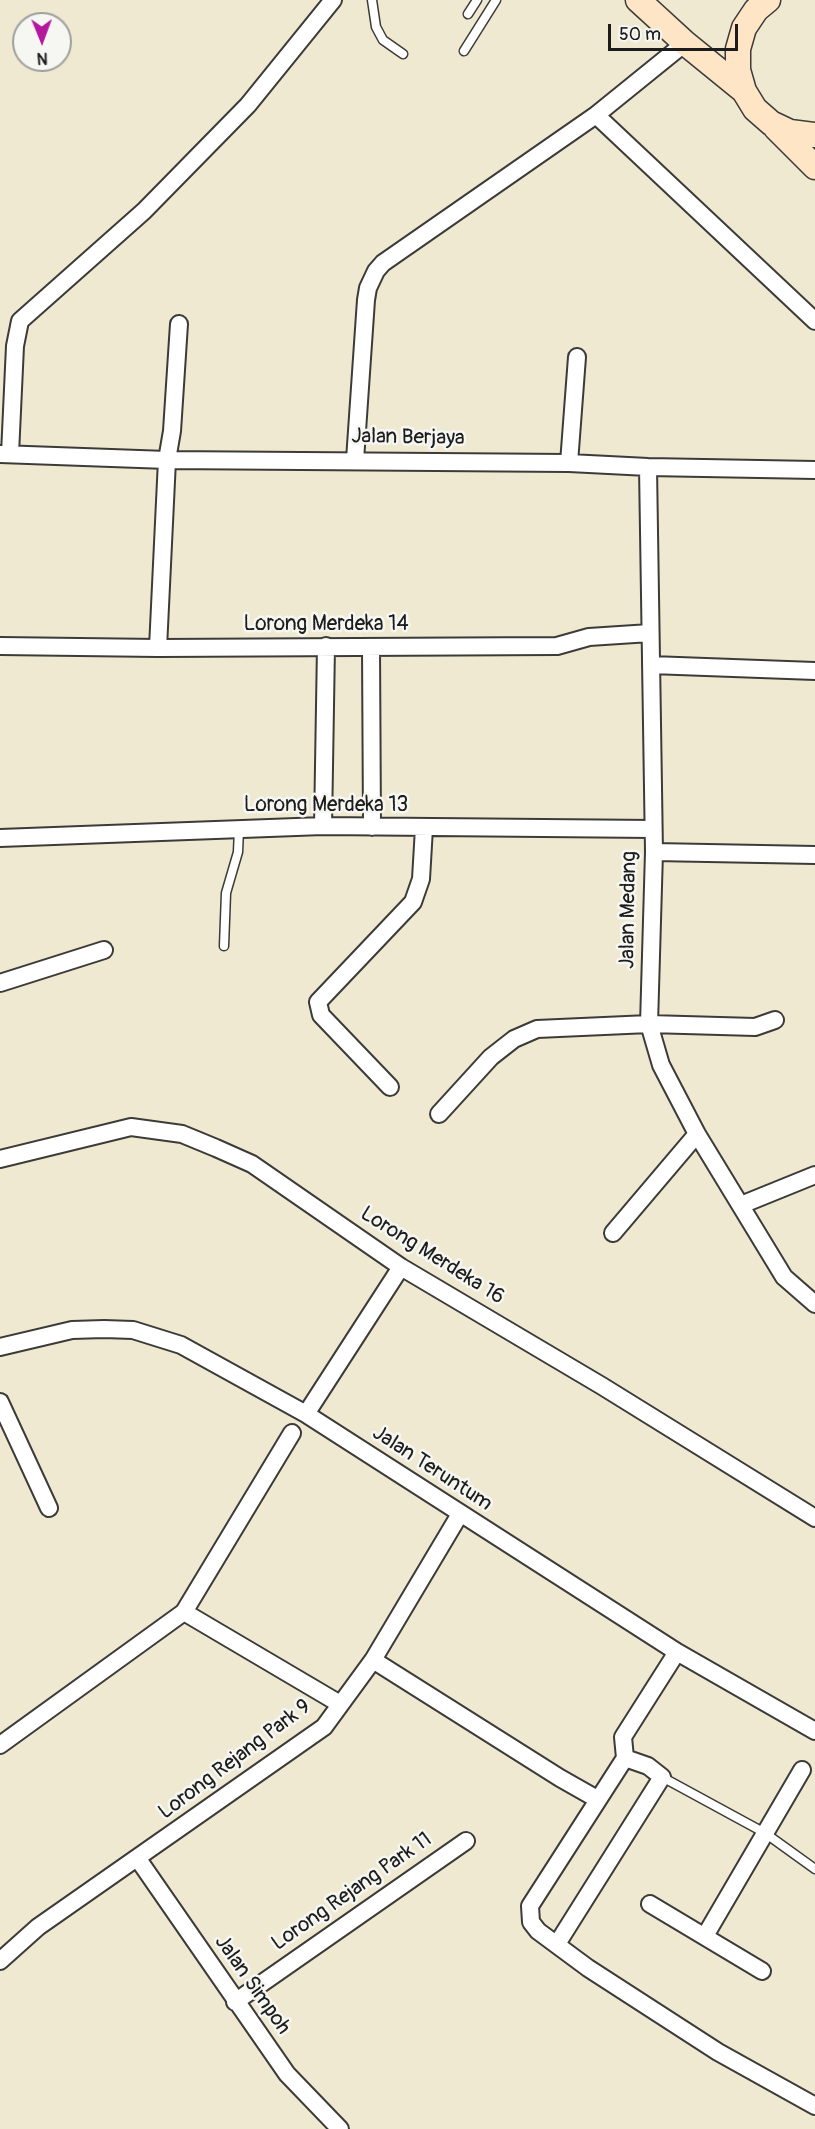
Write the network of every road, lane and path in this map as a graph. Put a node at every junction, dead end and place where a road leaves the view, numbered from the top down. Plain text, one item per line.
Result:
1 (333, 0) edge
2 (372, 0) edge
3 (477, 0) edge
4 (496, 0) edge
5 (638, 0) edge
6 (768, 0) edge
7 (468, 14) dead end
8 (685, 43) junction
9 (464, 51) dead end
10 (403, 54) dead end
11 (744, 91) junction
12 (596, 115) junction
13 (771, 123) junction
14 (815, 135) edge
15 (815, 167) edge
16 (815, 321) edge
17 (179, 324) dead end
18 (577, 357) dead end
19 (5, 454) edge
20 (167, 460) junction
21 (355, 460) junction
22 (569, 463) junction
23 (648, 467) junction
24 (815, 470) edge
25 (650, 633) junction
26 (0, 646) edge
27 (326, 646) junction
28 (371, 646) junction
29 (158, 648) junction
30 (651, 666) junction
31 (815, 671) edge
32 (322, 826) junction
33 (372, 827) junction
34 (424, 828) junction
35 (653, 828) junction
36 (239, 829) junction
37 (0, 838) edge
38 (654, 852) junction
39 (815, 855) edge
40 (224, 946) dead end
41 (104, 950) dead end
42 (0, 983) edge
43 (775, 1020) dead end
44 (649, 1024) junction
45 (390, 1088) dead end
46 (439, 1114) dead end
47 (697, 1134) junction
48 (0, 1159) edge
49 (815, 1174) edge
50 (741, 1205) junction
51 (613, 1233) dead end
52 (401, 1267) junction
53 (815, 1304) edge
54 (0, 1347) edge
55 (0, 1402) edge
56 (306, 1414) junction
57 (292, 1433) dead end
58 (49, 1508) dead end
59 (460, 1514) junction
60 (814, 1516) edge
61 (184, 1612) junction
62 (677, 1652) junction
63 (373, 1660) junction
64 (340, 1704) junction
65 (815, 1731) edge
66 (0, 1745) edge
67 (625, 1758) junction
68 (802, 1770) dead end
69 (662, 1777) junction
70 (597, 1799) junction
71 (765, 1833) junction
72 (466, 1840) dead end
73 (138, 1859) junction
74 (815, 1869) edge
75 (650, 1904) dead end
76 (705, 1936) junction
77 (557, 1944) junction
78 (0, 1961) edge
79 (762, 1971) dead end
80 (235, 2002) junction
81 (815, 2106) edge
82 (339, 2129) edge

1 - 19 street
2 - 10 lane
3 - 7 lane
4 - 9 lane
5 - 8 main road
6 - 11 main road
8 - 11 main road
8 - 12 street
11 - 13 main road
12 - 16 street
12 - 21 street
13 - 14 main road
13 - 15 main road
17 - 20 street
18 - 22 street
19 - 20 street, Jalan Berjaya
20 - 21 street, Jalan Berjaya
20 - 29 street
21 - 22 street, Jalan Berjaya
22 - 23 street, Jalan Berjaya
23 - 24 street, Jalan Berjaya
23 - 25 street, Jalan Medang
25 - 28 street, Lorong Merdeka 14
25 - 30 street, Jalan Medang
26 - 29 street, Lorong Merdeka 14
27 - 28 street, Lorong Merdeka 14
27 - 29 street, Lorong Merdeka 14
27 - 32 street
28 - 33 street
30 - 31 street
30 - 35 street, Jalan Medang
32 - 33 street, Lorong Merdeka 13
32 - 36 street, Lorong Merdeka 13
33 - 34 street, Lorong Merdeka 13
34 - 35 street, Lorong Merdeka 13
34 - 45 street
35 - 38 street, Jalan Medang
36 - 37 street, Lorong Merdeka 13
36 - 40 lane
38 - 39 street
38 - 44 street, Jalan Medang
41 - 42 street
43 - 44 street
44 - 46 street
44 - 47 street, Jalan Medang
47 - 50 street, Jalan Medang
47 - 51 street
48 - 52 street, Lorong Merdeka 16
49 - 50 street
50 - 53 street, Jalan Medang
52 - 56 street
52 - 60 street, Lorong Merdeka 16
54 - 56 street, Jalan Teruntum
55 - 58 street
56 - 59 street, Jalan Teruntum
57 - 61 street
59 - 62 street, Jalan Teruntum
59 - 63 street, Lorong Rejang Park 9
61 - 64 street
61 - 66 street
62 - 65 street, Jalan Teruntum
62 - 67 street
63 - 64 street, Lorong Rejang Park 9
63 - 70 street
64 - 73 street, Lorong Rejang Park 9
67 - 69 street
67 - 70 street
68 - 71 street
69 - 71 lane
69 - 77 street
70 - 77 street
71 - 74 lane
71 - 76 street
72 - 80 street, Lorong Rejang Park 11
73 - 78 street, Lorong Rejang Park 9
73 - 80 street, Jalan Simpoh
75 - 76 street
76 - 79 street
77 - 81 street
80 - 82 street, Jalan Simpoh

